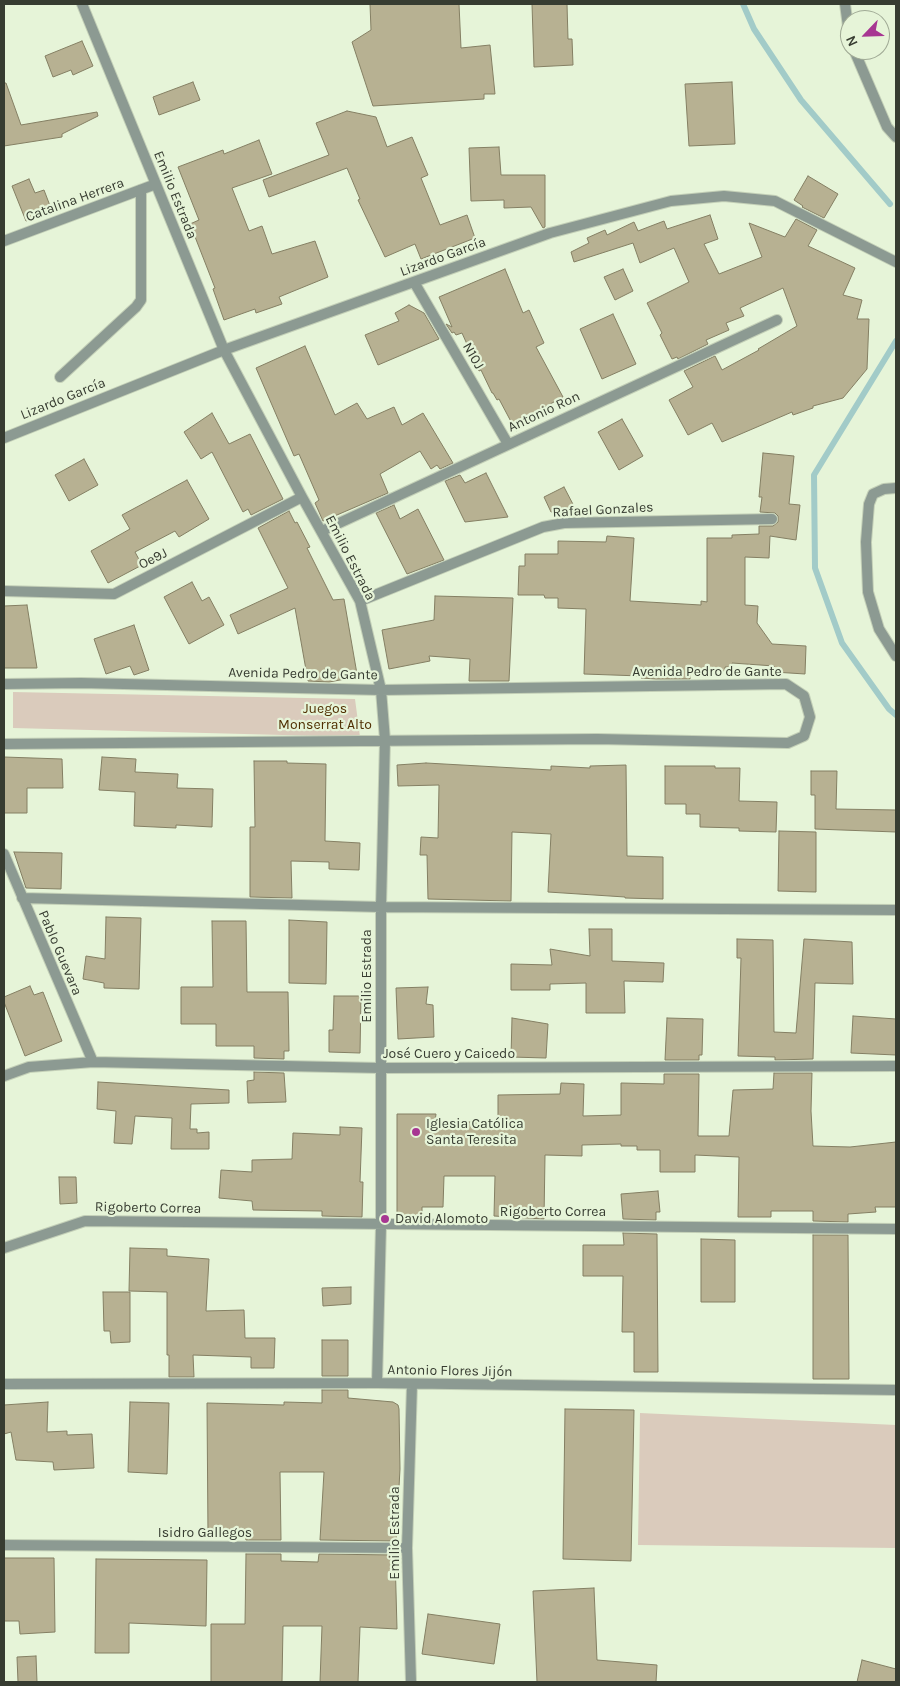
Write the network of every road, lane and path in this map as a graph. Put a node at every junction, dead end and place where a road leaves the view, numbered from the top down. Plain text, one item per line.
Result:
1 (82, 4) edge
2 (858, 60) edge
3 (896, 137) edge
4 (156, 184) junction
5 (141, 190) junction
6 (4, 241) edge
7 (896, 262) edge
8 (414, 282) junction
9 (777, 320) dead end
10 (224, 350) junction
11 (60, 377) dead end
12 (4, 438) edge
13 (508, 444) junction
14 (896, 488) edge
15 (302, 497) junction
16 (772, 519) dead end
17 (322, 531) junction
18 (4, 591) edge
19 (360, 601) junction
20 (896, 656) edge
21 (4, 684) edge
22 (382, 690) junction
23 (385, 740) junction
24 (4, 744) edge
25 (4, 854) edge
26 (22, 898) junction
27 (381, 907) junction
28 (896, 910) edge
29 (93, 1062) junction
30 (896, 1066) edge
31 (381, 1068) junction
32 (4, 1076) edge
33 (381, 1225) junction
34 (896, 1229) edge
35 (4, 1248) edge
36 (377, 1383) junction
37 (4, 1384) edge
38 (412, 1384) junction
39 (896, 1390) edge
40 (4, 1546) edge
41 (407, 1548) junction
42 (411, 1682) edge

1 - 4 street, Emilio Estrada
2 - 3 street
4 - 5 street, Catalina Herrera
4 - 10 street, Emilio Estrada
5 - 6 street, Catalina Herrera
5 - 11 street
7 - 8 street, Lizardo García
8 - 10 street, Lizardo García
8 - 13 street, N10J
9 - 13 street, Antonio Ron
10 - 12 street, Lizardo García
10 - 15 street, Emilio Estrada
13 - 17 street, Antonio Ron
14 - 20 street
15 - 17 street, Emilio Estrada
15 - 18 street, Oe9J
16 - 19 street, Rafael Gonzales
17 - 19 street, Emilio Estrada
19 - 22 street, Emilio Estrada
21 - 22 street, Avenida Pedro de Gante
22 - 23 street, Emilio Estrada
22 - 23 street, Avenida Pedro de Gante
23 - 24 street, Avenida Pedro de Gante
23 - 27 street, Emilio Estrada
25 - 26 street, Pablo Guevara
26 - 27 street
26 - 29 street, Pablo Guevara
27 - 28 street
27 - 31 street, Emilio Estrada
29 - 31 street, José Cuero y Caicedo
29 - 32 street, José Cuero y Caicedo
30 - 31 street, José Cuero y Caicedo
31 - 33 street, Emilio Estrada
33 - 34 street, Rigoberto Correa
33 - 35 street, Rigoberto Correa
33 - 36 street, Emilio Estrada
36 - 37 street, Antonio Flores Jijón
36 - 38 street, Antonio Flores Jijón
38 - 39 street, Antonio Flores Jijón
38 - 41 street, Emilio Estrada
40 - 41 street, Isidro Gallegos
41 - 42 street, Emilio Estrada

